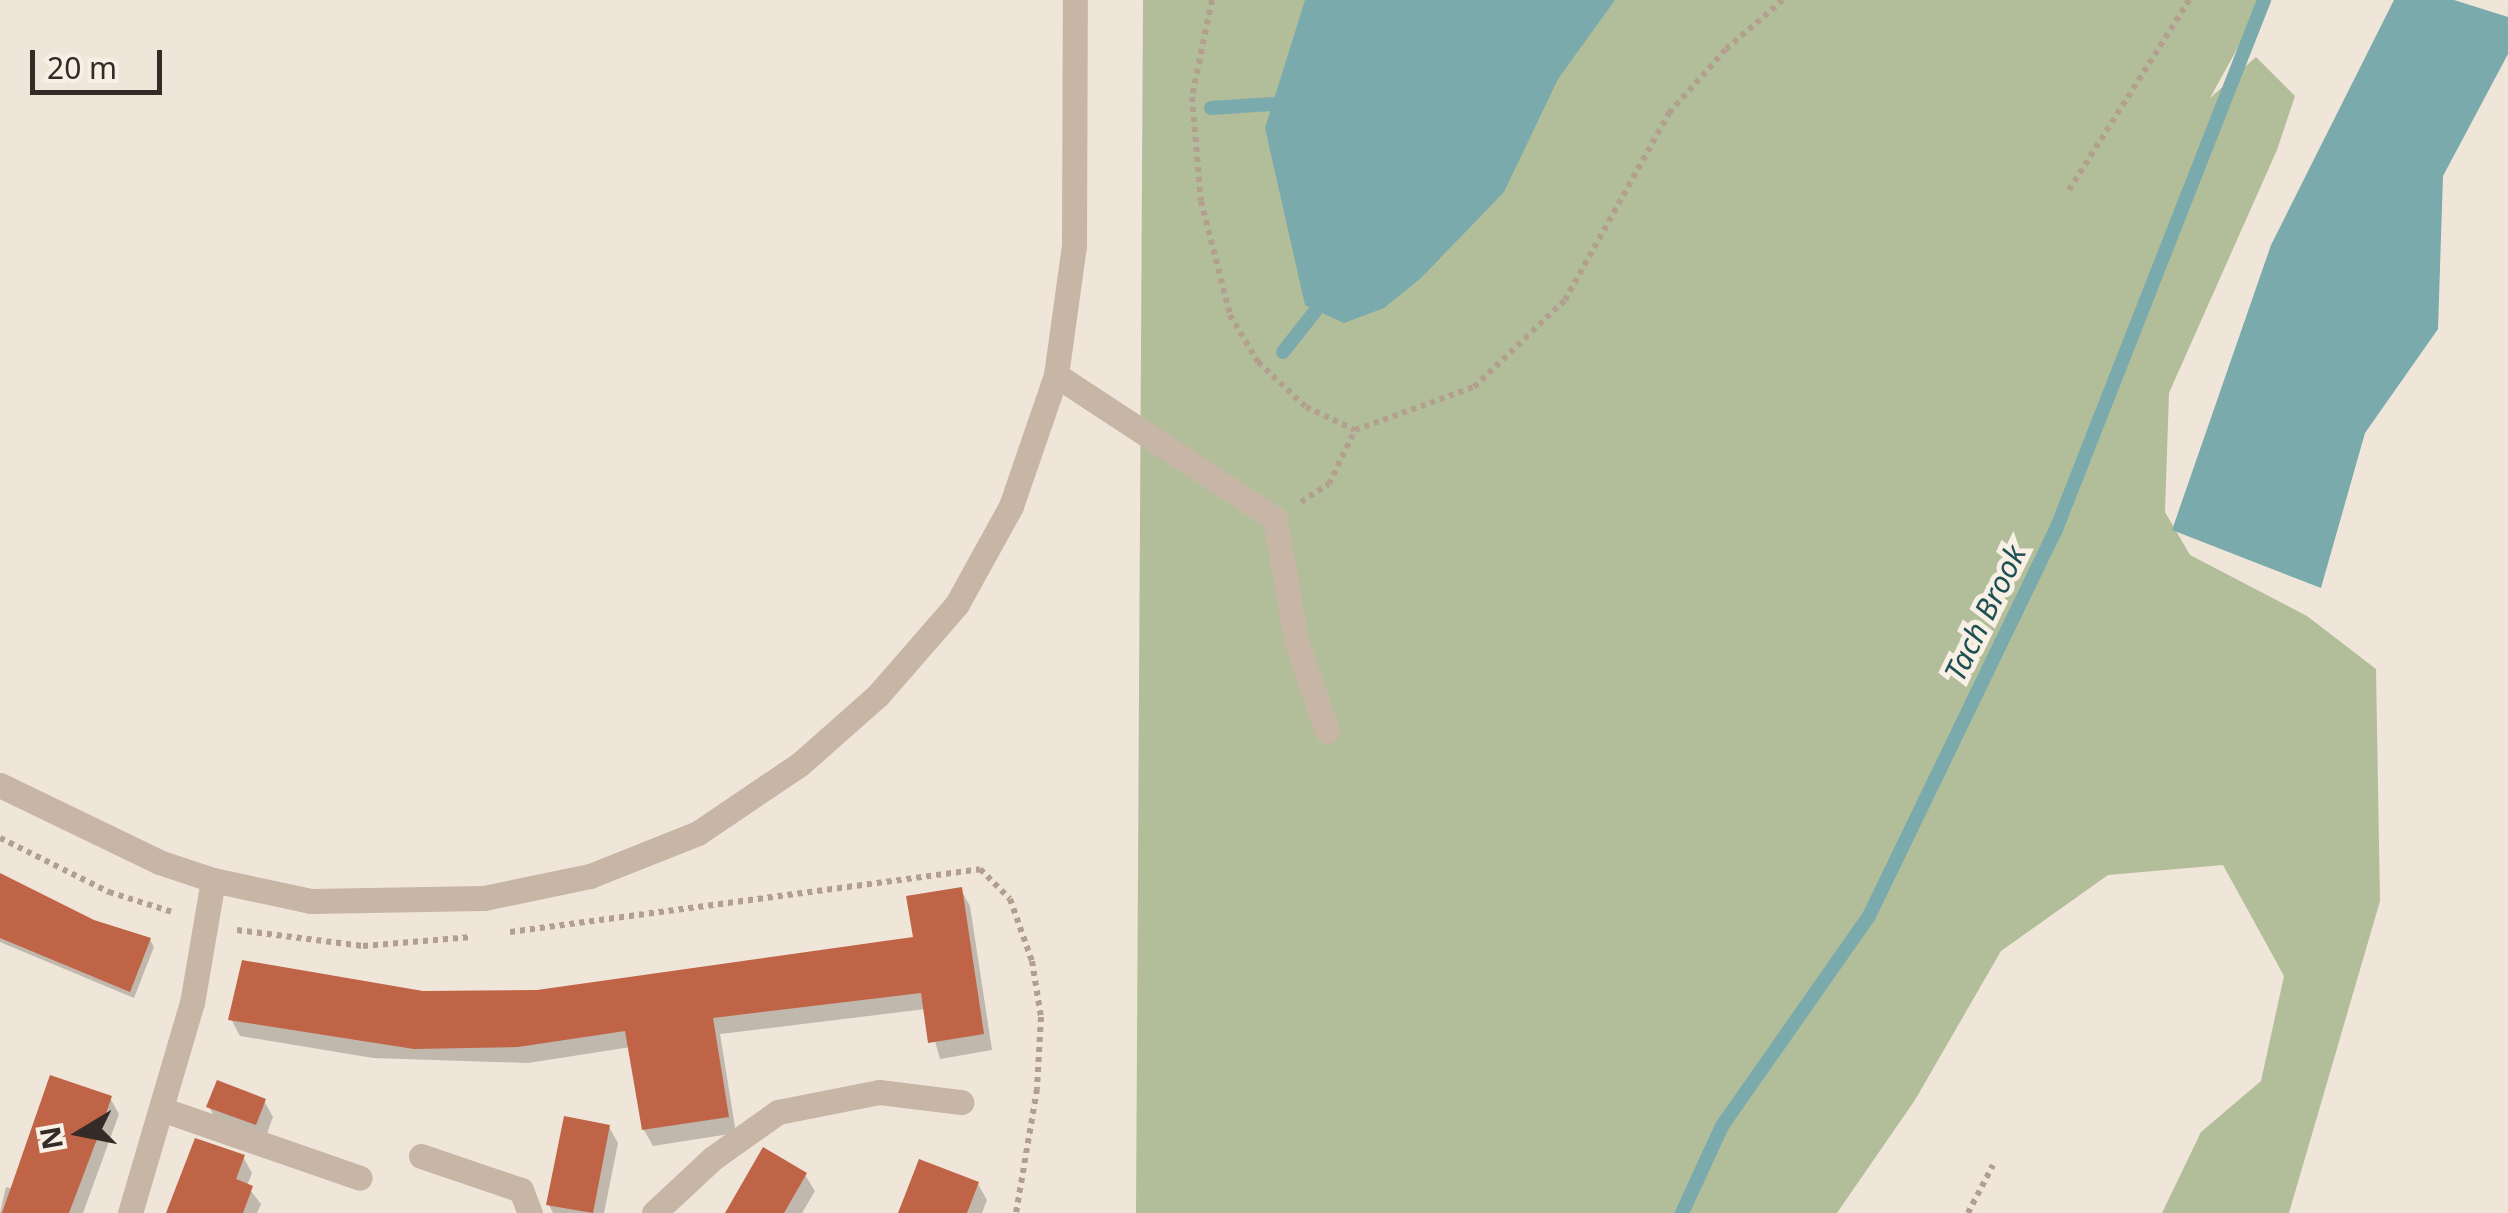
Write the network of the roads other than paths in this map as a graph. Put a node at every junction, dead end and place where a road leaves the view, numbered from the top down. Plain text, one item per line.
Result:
1 (1076, 0) edge
2 (1056, 375) junction
3 (1327, 732) dead end
4 (0, 785) edge
5 (213, 880) junction
6 (961, 1102) dead end
7 (164, 1110) junction
8 (422, 1156) dead end
9 (360, 1178) dead end
10 (130, 1213) edge
11 (530, 1213) edge
12 (654, 1213) edge

1 - 2 street
2 - 3 street
2 - 5 street
4 - 5 street
5 - 7 street
6 - 12 street
7 - 9 street
7 - 10 street
8 - 11 street

